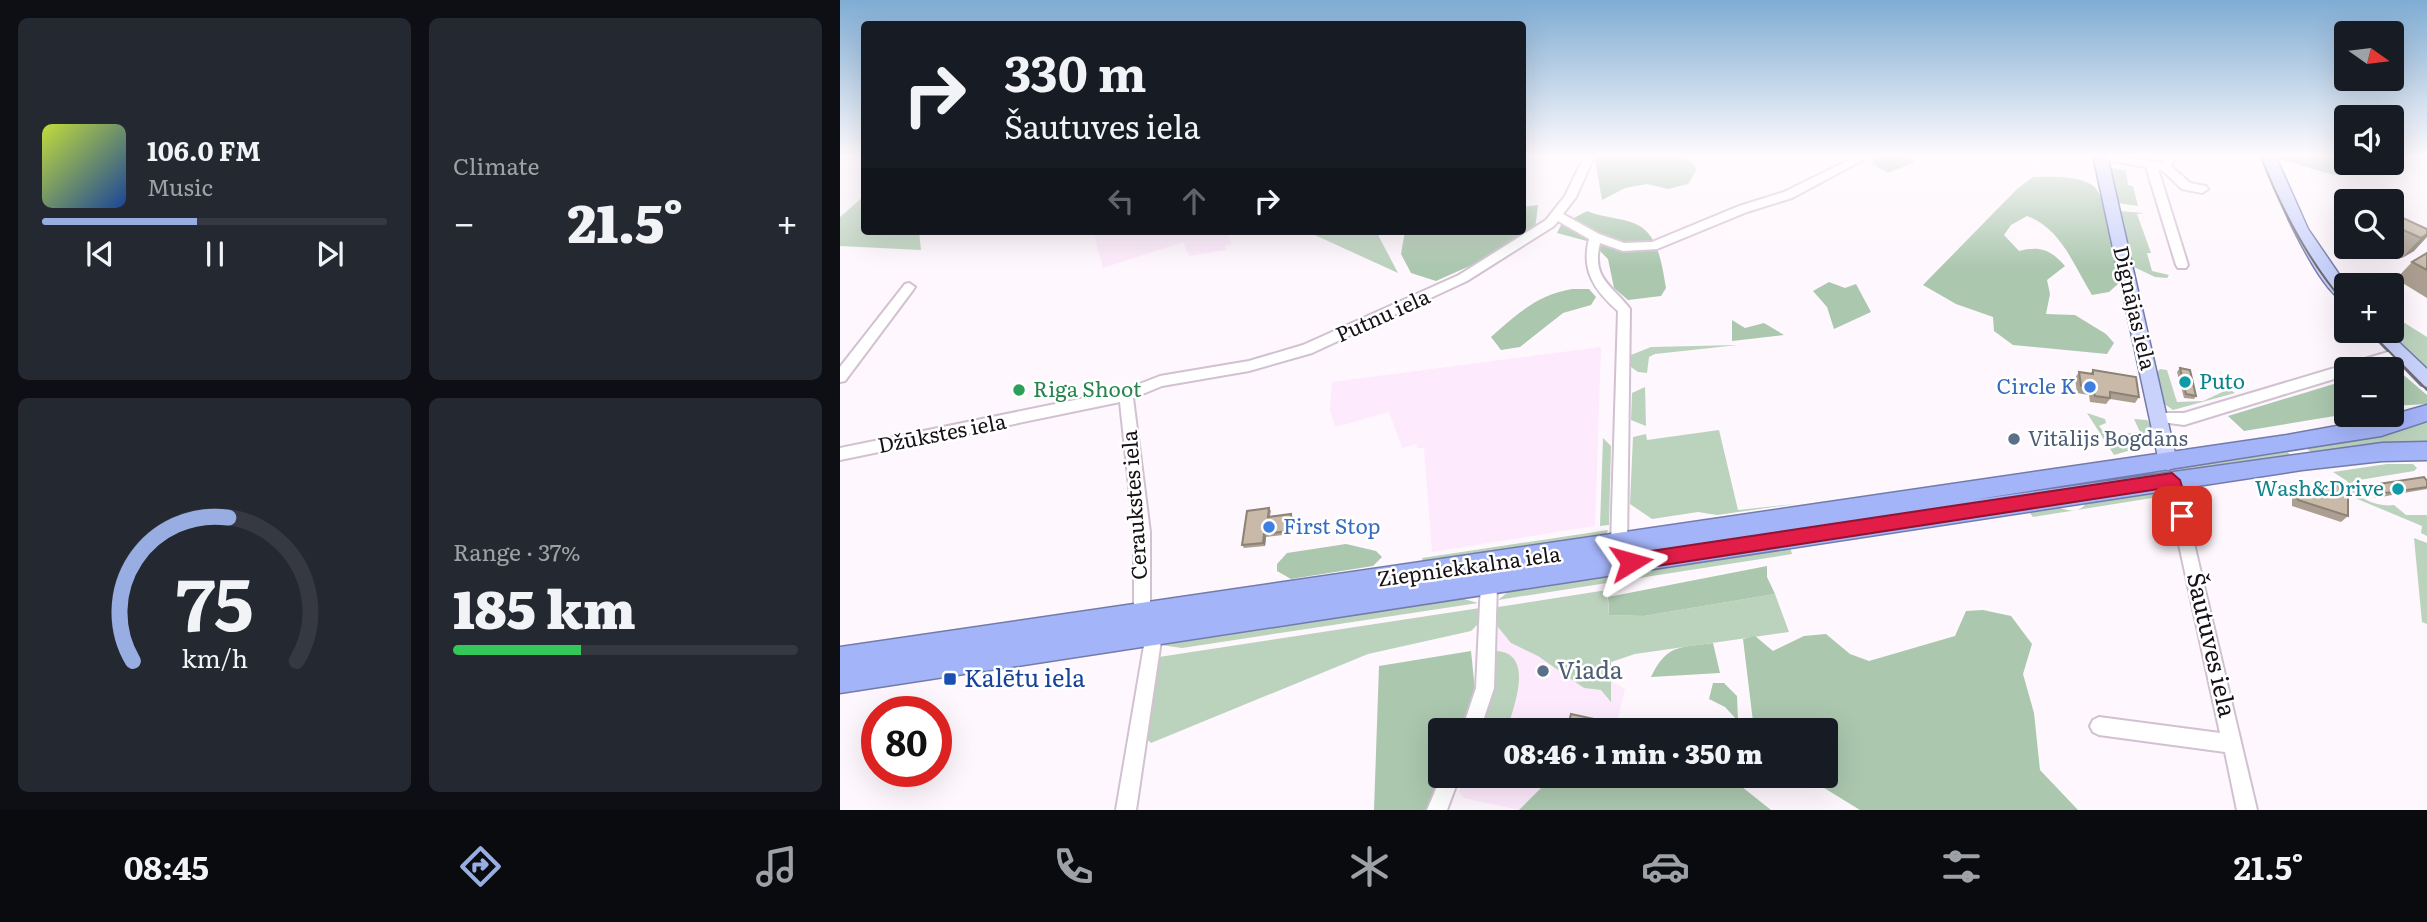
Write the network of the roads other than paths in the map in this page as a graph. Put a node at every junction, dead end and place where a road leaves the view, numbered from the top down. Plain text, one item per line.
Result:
1 (1570, 193) edge
2 (1792, 193) edge
3 (2109, 193) edge
4 (2160, 193) edge
5 (2285, 193) edge
6 (1556, 215) junction
7 (1595, 237) junction
8 (2182, 265) dead end
9 (2334, 282) edge
10 (909, 286) dead end
11 (2388, 343) edge
12 (2398, 354) junction
13 (2389, 357) edge
14 (2334, 374) edge
15 (840, 377) edge
16 (2427, 380) edge
17 (1126, 396) junction
18 (2427, 413) edge
19 (2159, 417) junction
20 (2427, 451) edge
21 (2295, 452) junction
22 (840, 454) edge
23 (2170, 471) junction
24 (1614, 555) junction
25 (1489, 583) junction
26 (1315, 599) junction
27 (1148, 625) junction
28 (840, 659) edge
29 (840, 681) edge
30 (1475, 718) edge
31 (2099, 726) dead end
32 (2233, 744) junction
33 (1446, 788) edge
34 (1126, 810) edge
35 (1437, 810) edge
36 (2247, 810) edge

1 - 6 street, Putnu iela
2 - 7 street
3 - 19 main road, Dignājas iela
4 - 8 street
5 - 9 main road
6 - 7 street
6 - 17 street, Putnu iela
7 - 24 street
10 - 15 street
11 - 12 main road
12 - 13 street
12 - 16 main road
14 - 19 street
17 - 22 street, Džūkstes iela
17 - 27 street, Ceraukstes iela
18 - 21 highway, Ziepniekkalna iela
19 - 23 main road, Dignājas iela
20 - 21 highway, Ziepniekkalna iela
21 - 23 highway, Ziepniekkalna iela
23 - 24 highway, Ziepniekkalna iela
23 - 32 street, Šautuves iela
24 - 25 highway, Ziepniekkalna iela
24 - 26 highway, Ziepniekkalna iela
25 - 26 highway, Ziepniekkalna iela
25 - 30 street
26 - 27 highway, Ziepniekkalna iela
27 - 28 highway, Ziepniekkalna iela
27 - 29 highway, Ziepniekkalna iela
27 - 34 street, Ceraukstes iela
31 - 32 street
32 - 36 street, Šautuves iela
33 - 35 street

